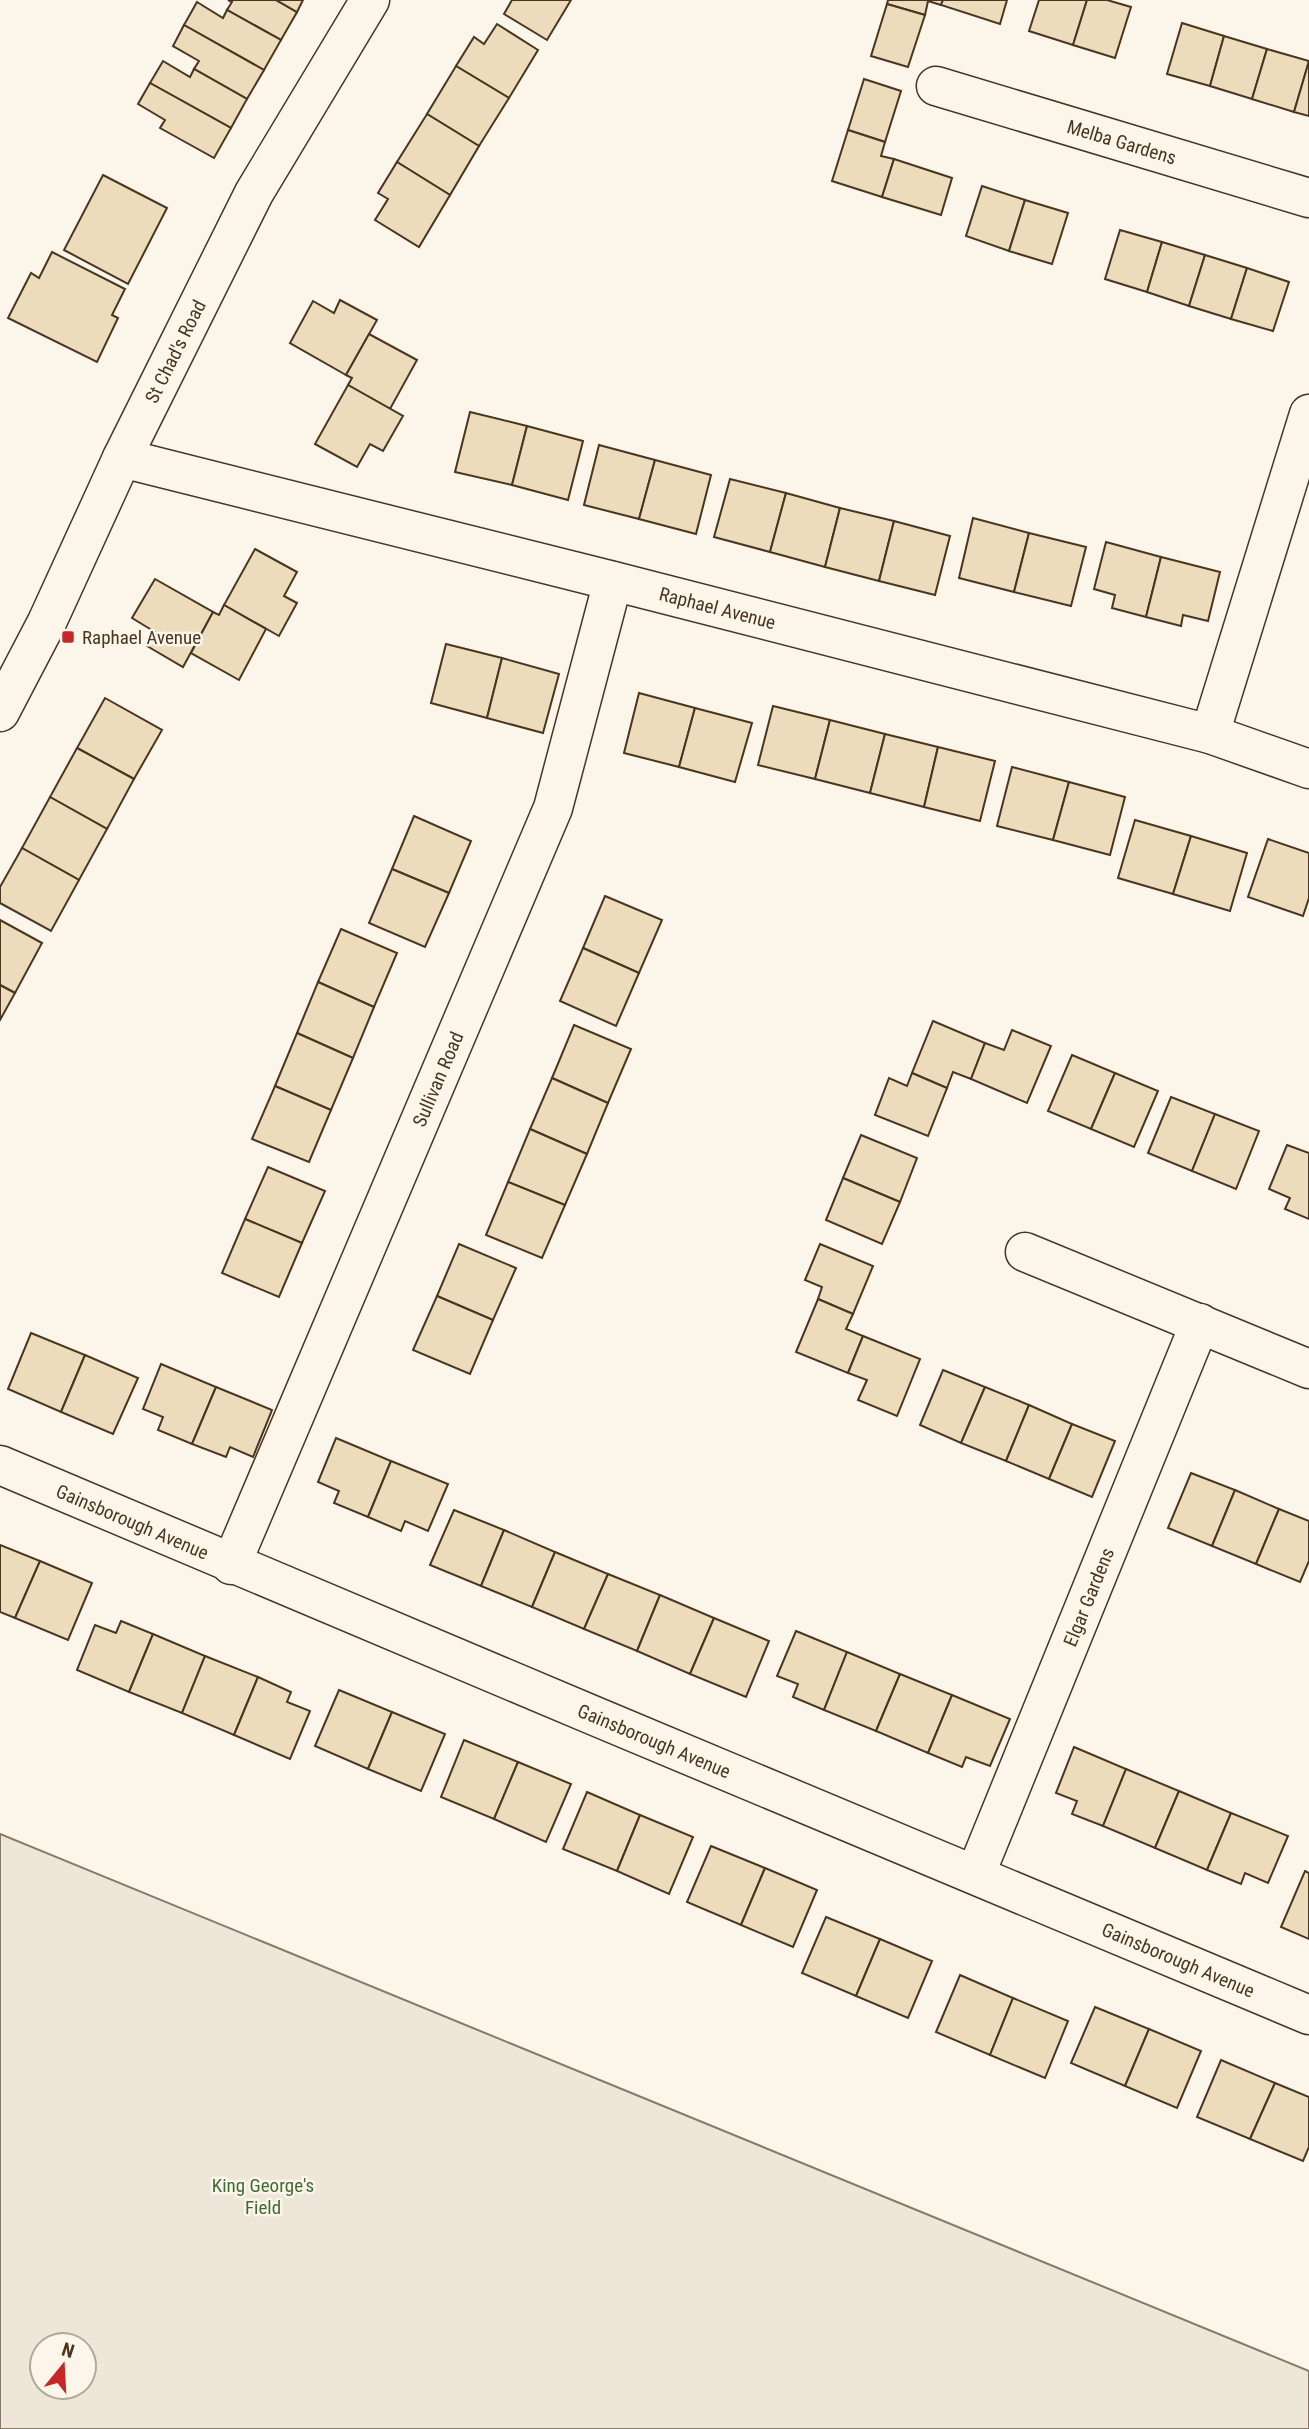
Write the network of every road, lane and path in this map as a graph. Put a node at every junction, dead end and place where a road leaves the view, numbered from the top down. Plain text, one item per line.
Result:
1 (370, 0) edge
2 (936, 86) dead end
3 (1309, 198) edge
4 (1309, 414) edge
5 (122, 458) junction
6 (613, 581) junction
7 (0, 712) edge
8 (1210, 734) junction
9 (1309, 769) edge
10 (1024, 1252) dead end
11 (1200, 1322) junction
12 (1309, 1369) edge
13 (0, 1465) edge
14 (231, 1565) junction
15 (976, 1873) junction
16 (1309, 2015) edge

1 - 5 street, St Chad's Road
2 - 3 street, Melba Gardens
4 - 8 street
5 - 6 street, Raphael Avenue
5 - 7 street, St Chad's Road
6 - 8 street, Raphael Avenue
6 - 14 street, Sullivan Road
8 - 9 street, Raphael Avenue
10 - 11 street
11 - 12 street
11 - 15 street, Elgar Gardens
13 - 14 street, Gainsborough Avenue
14 - 15 street, Gainsborough Avenue
15 - 16 street, Gainsborough Avenue

